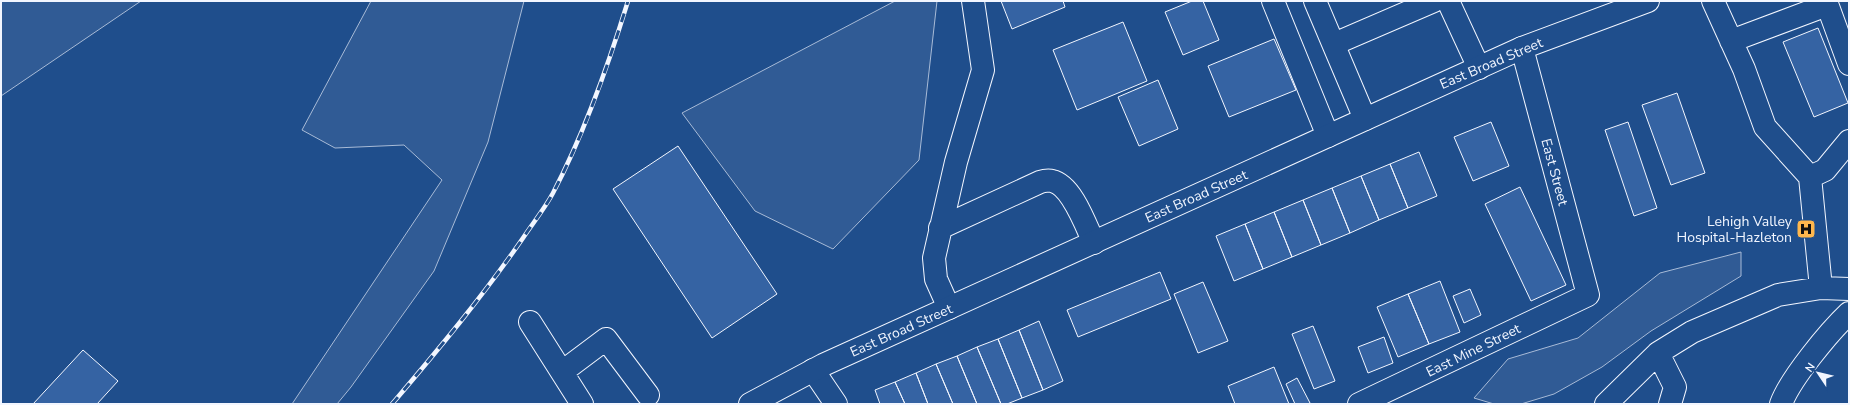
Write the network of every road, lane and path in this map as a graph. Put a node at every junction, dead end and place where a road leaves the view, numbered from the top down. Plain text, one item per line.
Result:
1 (973, 1) edge
2 (1273, 1) edge
3 (1315, 1) edge
4 (1434, 1) edge
5 (1448, 1) edge
6 (1648, 1) edge
7 (1713, 1) edge
8 (1826, 3) edge
9 (1731, 41) junction
10 (1334, 44) junction
11 (1522, 48) junction
12 (1849, 64) edge
13 (1479, 68) junction
14 (1365, 120) junction
15 (1328, 136) junction
16 (1849, 140) edge
17 (1810, 177) junction
18 (940, 228) junction
19 (1094, 243) junction
20 (1821, 288) junction
21 (1849, 289) edge
22 (1588, 295) joint
23 (949, 308) junction
24 (1849, 313) edge
25 (530, 322) dead end
26 (1658, 353) junction
27 (812, 370) junction
28 (562, 372) junction
29 (645, 401) edge
30 (1373, 401) edge
31 (581, 404) edge
32 (750, 404) edge
33 (836, 404) edge
34 (1606, 404) edge
35 (1670, 404) edge
36 (1781, 404) edge

1 - 18 main road
2 - 15 main road
3 - 10 main road
4 - 10 main road
5 - 13 main road
6 - 11 main road, East Broad Street
7 - 9 main road
8 - 9 main road
8 - 12 main road
9 - 17 main road
10 - 14 main road
11 - 13 main road, East Broad Street
11 - 22 main road, East Street
13 - 14 main road, East Broad Street
14 - 15 main road, East Broad Street
15 - 19 main road, East Broad Street
16 - 17 main road
17 - 20 main road
18 - 19 main road
18 - 23 main road
19 - 23 main road, East Broad Street
20 - 21 main road
20 - 26 main road
22 - 30 main road, East Mine Street
23 - 27 main road, East Broad Street
24 - 36 main road
25 - 28 main road
26 - 34 main road
26 - 35 main road
27 - 32 main road, East Broad Street
27 - 33 main road
28 - 29 main road
28 - 31 main road

